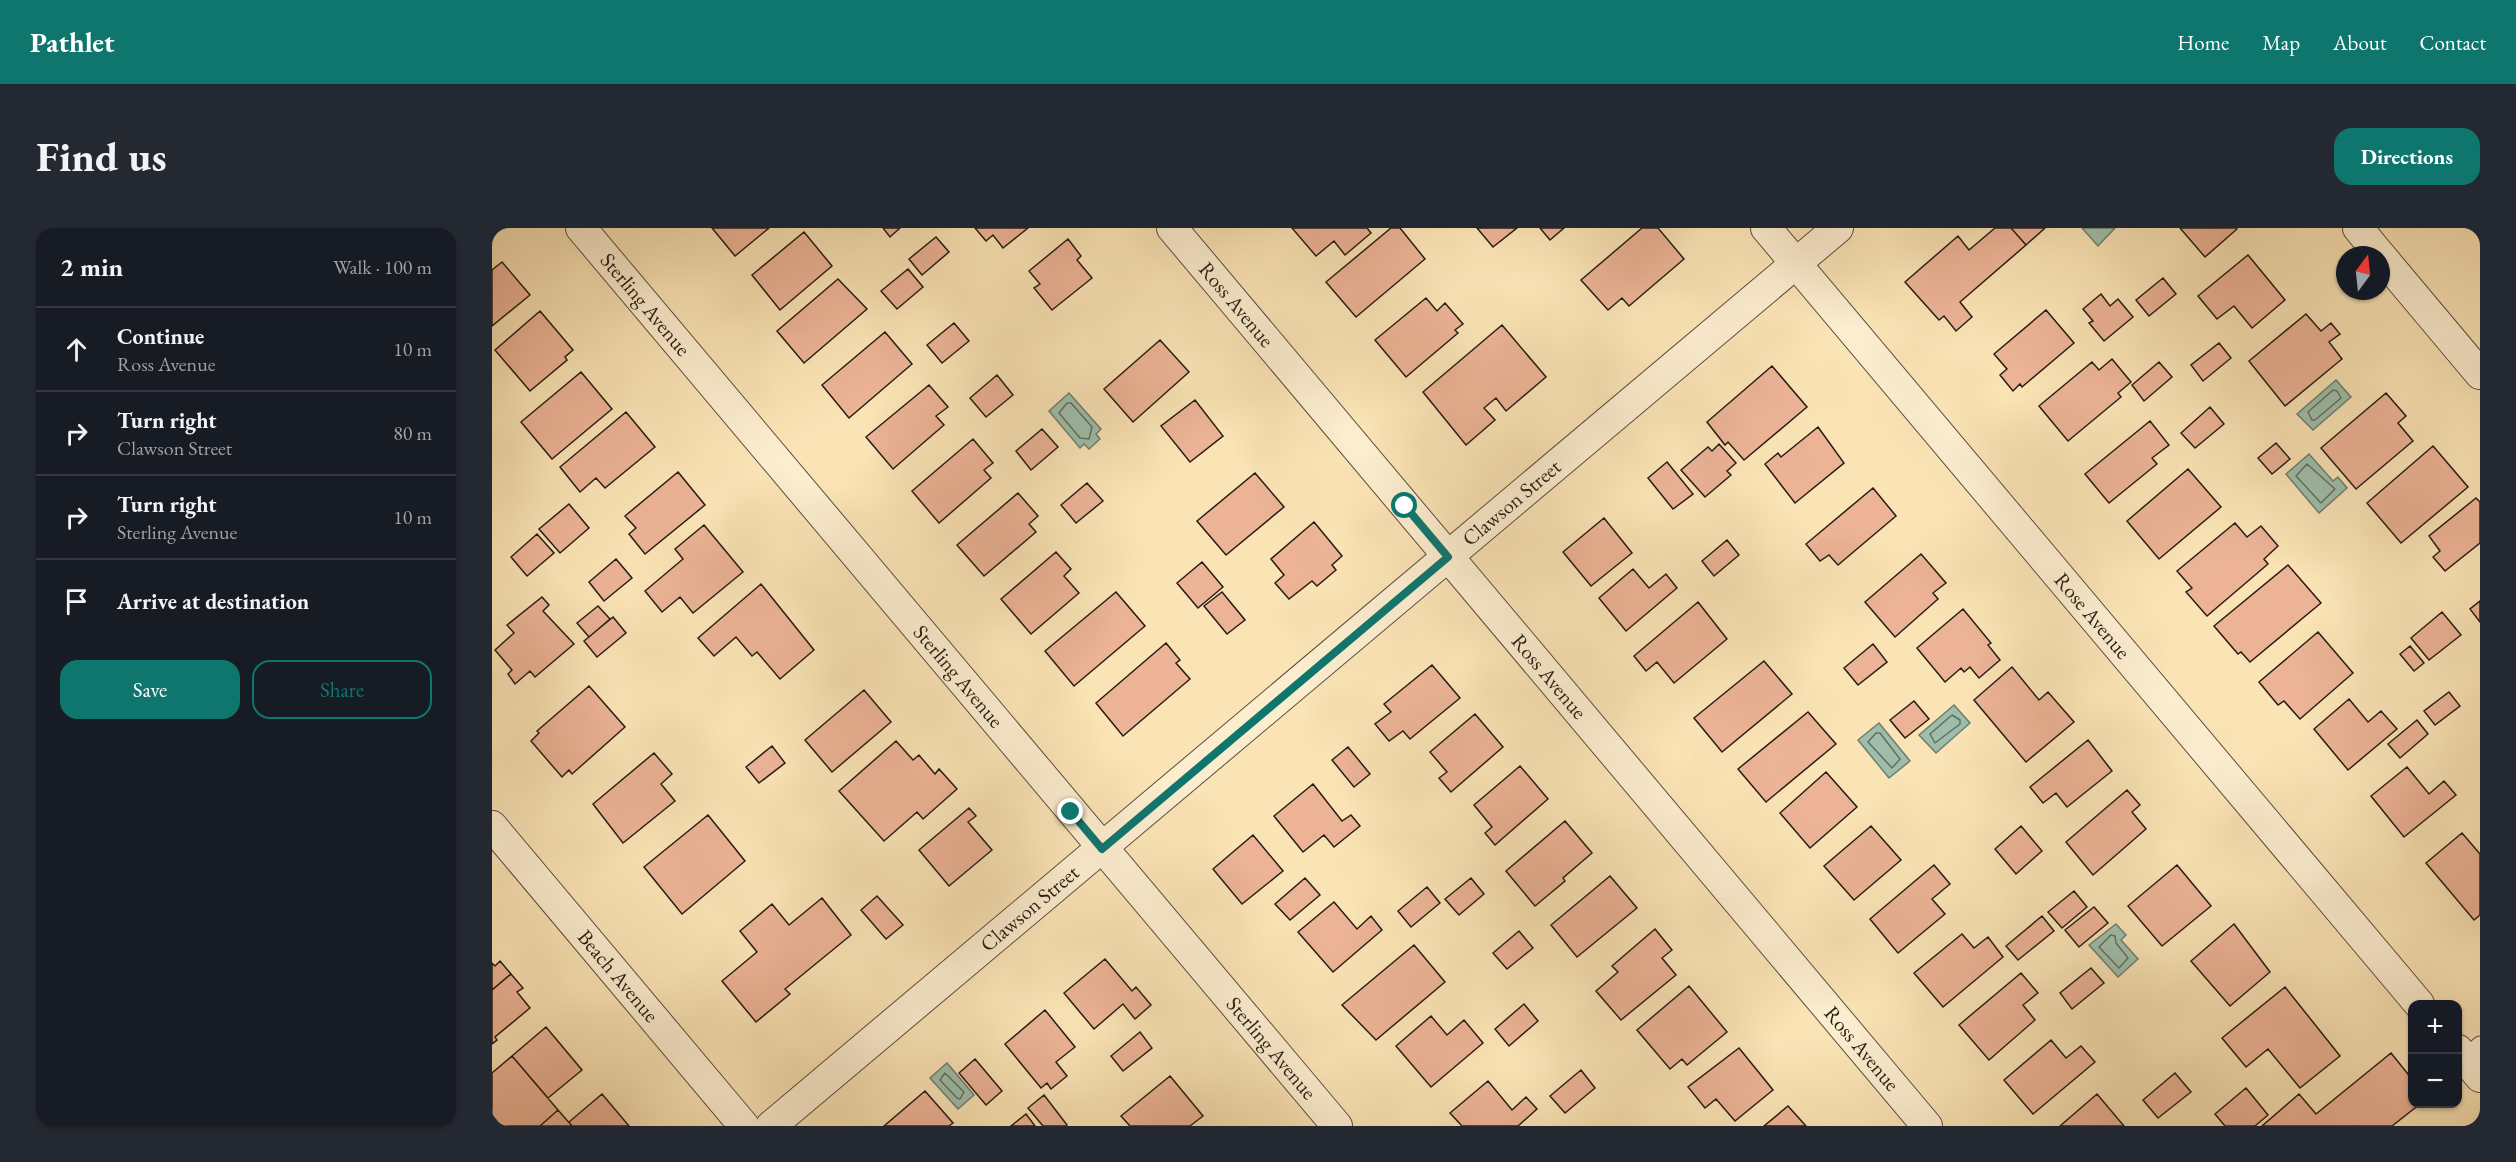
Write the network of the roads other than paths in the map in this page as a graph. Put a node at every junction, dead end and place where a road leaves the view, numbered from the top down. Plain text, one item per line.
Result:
1 (581, 228) edge
2 (1172, 228) edge
3 (1766, 228) edge
4 (1838, 228) edge
5 (2358, 228) edge
6 (2373, 246) edge
7 (1795, 263) junction
8 (2390, 266) edge
9 (2480, 374) edge
10 (1448, 557) junction
11 (492, 826) edge
12 (1102, 849) junction
13 (2415, 1000) edge
14 (744, 1126) edge
15 (771, 1126) edge
16 (1337, 1126) edge
17 (1927, 1126) edge

1 - 12 street, Sterling Avenue
2 - 10 street, Ross Avenue
3 - 7 street, Rose Avenue
4 - 7 street, Clawson Street
5 - 6 street
7 - 10 street, Clawson Street
7 - 13 street, Rose Avenue
8 - 9 street
10 - 12 street, Clawson Street
10 - 17 street, Ross Avenue
11 - 14 street, Beach Avenue
12 - 15 street, Clawson Street
12 - 16 street, Sterling Avenue

